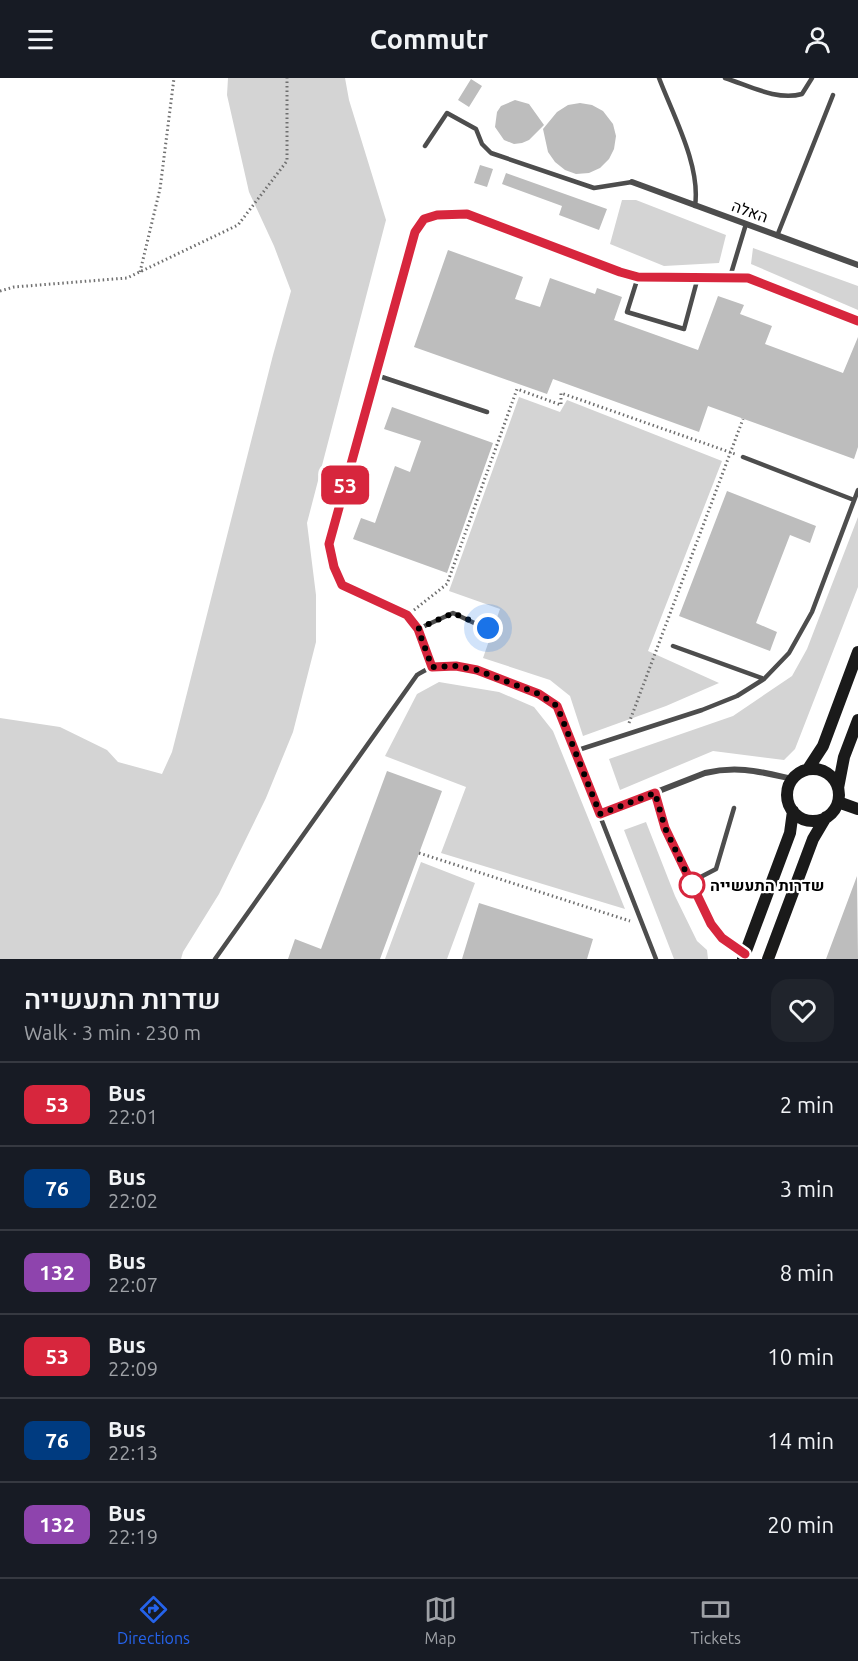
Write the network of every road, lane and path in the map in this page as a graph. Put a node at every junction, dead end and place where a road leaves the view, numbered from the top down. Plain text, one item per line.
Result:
1 (174, 78) edge
2 (287, 78) edge
3 (659, 78) edge
4 (725, 78) edge
5 (812, 78) edge
6 (833, 95) dead end
7 (425, 146) dead end
8 (632, 182) joint
9 (695, 206) junction
10 (746, 224) junction
11 (777, 236) junction
12 (858, 265) edge
13 (140, 272) junction
14 (638, 277) junction
15 (698, 277) junction
16 (730, 277) junction
17 (0, 291) edge
18 (858, 321) edge
19 (375, 375) junction
20 (487, 412) dead end
21 (743, 419) dead end
22 (731, 453) junction
23 (743, 457) joint
24 (858, 490) edge
25 (854, 500) junction
26 (407, 615) junction
27 (488, 628) dead end
28 (418, 629) junction
29 (673, 646) dead end
30 (858, 652) edge
31 (432, 667) junction
32 (764, 679) junction
33 (858, 720) edge
34 (624, 735) junction
35 (575, 751) junction
36 (808, 769) junction
37 (793, 778) junction
38 (838, 788) junction
39 (655, 793) junction
40 (838, 802) junction
41 (734, 808) dead end
42 (858, 809) edge
43 (793, 811) junction
44 (600, 814) junction
45 (826, 817) junction
46 (419, 853) dead end
47 (691, 882) junction
48 (643, 925) junction
49 (744, 957) edge
50 (215, 959) edge
51 (656, 959) edge
52 (768, 959) edge

1 - 13 path
2 - 13 path
3 - 9 lane
4 - 5 lane
6 - 11 lane
7 - 8 lane
8 - 9 street, האלה
9 - 10 street, האלה
10 - 11 street, האלה
10 - 16 lane
11 - 12 street, האלה
13 - 17 path
14 - 15 lane
14 - 15 lane
14 - 19 lane
15 - 16 lane
16 - 18 lane
19 - 20 lane
19 - 26 lane
21 - 22 path
22 - 23 path
22 - 26 path
22 - 34 path
23 - 25 lane
24 - 25 lane
25 - 32 lane
26 - 28 lane
27 - 28 lane
28 - 31 lane
29 - 32 lane
30 - 36 street
31 - 35 lane
31 - 50 lane
32 - 34 lane
33 - 38 street
34 - 35 lane
35 - 44 lane
36 - 37 street
36 - 38 street
37 - 39 street
37 - 43 street
38 - 40 street
39 - 44 street
39 - 47 lane
40 - 42 street
40 - 45 street
41 - 47 lane
43 - 45 street
43 - 49 street
44 - 48 lane
45 - 52 street
46 - 48 path
47 - 49 lane
48 - 51 lane

